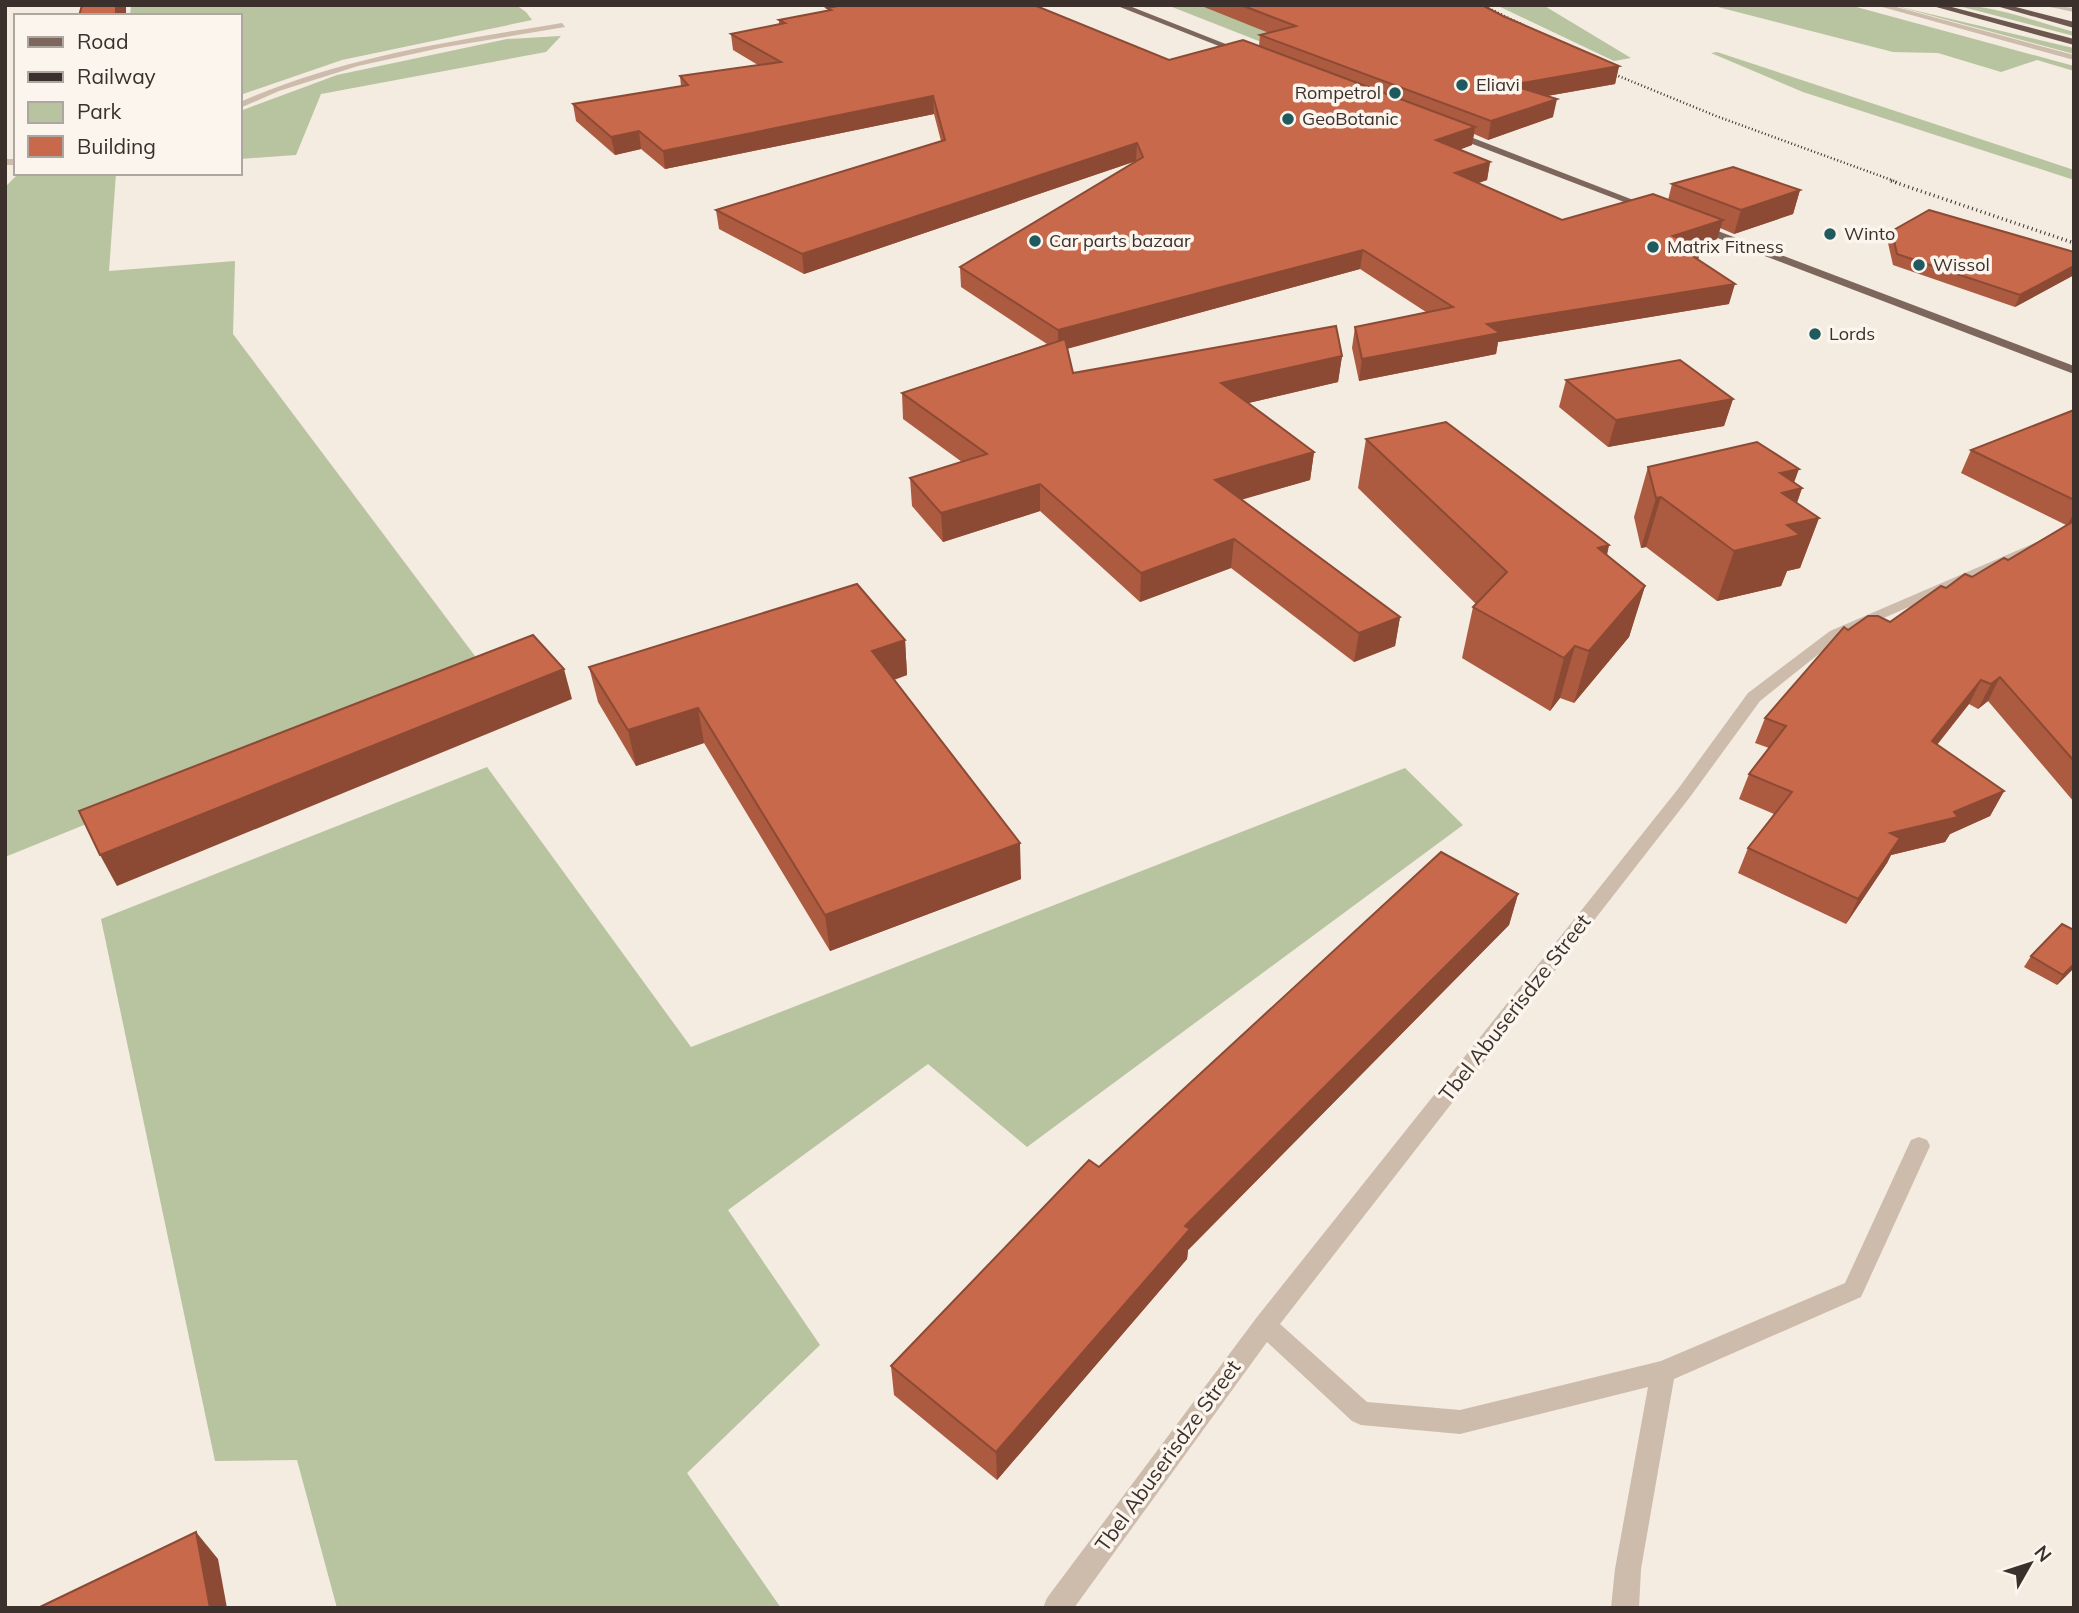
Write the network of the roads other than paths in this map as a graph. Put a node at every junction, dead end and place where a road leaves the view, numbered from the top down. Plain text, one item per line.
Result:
1 (1119, 5) edge
2 (1879, 5) edge
3 (1933, 5) edge
4 (1997, 5) edge
5 (2053, 5) edge
6 (2074, 10) edge
7 (562, 25) dead end
8 (2074, 25) edge
9 (2074, 42) edge
10 (2074, 58) edge
11 (1260, 59) edge
12 (242, 104) edge
13 (1440, 128) edge
14 (1655, 211) edge
15 (1680, 221) edge
16 (2074, 370) edge
17 (2074, 530) edge
18 (1919, 1146) dead end
19 (1265, 1325) junction
20 (1663, 1372) junction
21 (1057, 1608) edge
22 (1625, 1608) edge

1 - 11 main road
2 - 10 street
3 - 9 highway
4 - 8 highway
5 - 6 street
7 - 12 street
13 - 14 main road
15 - 16 main road
17 - 19 street, Tbel Abuserisdze Street
18 - 20 street
19 - 20 street
19 - 21 street, Tbel Abuserisdze Street
20 - 22 street

